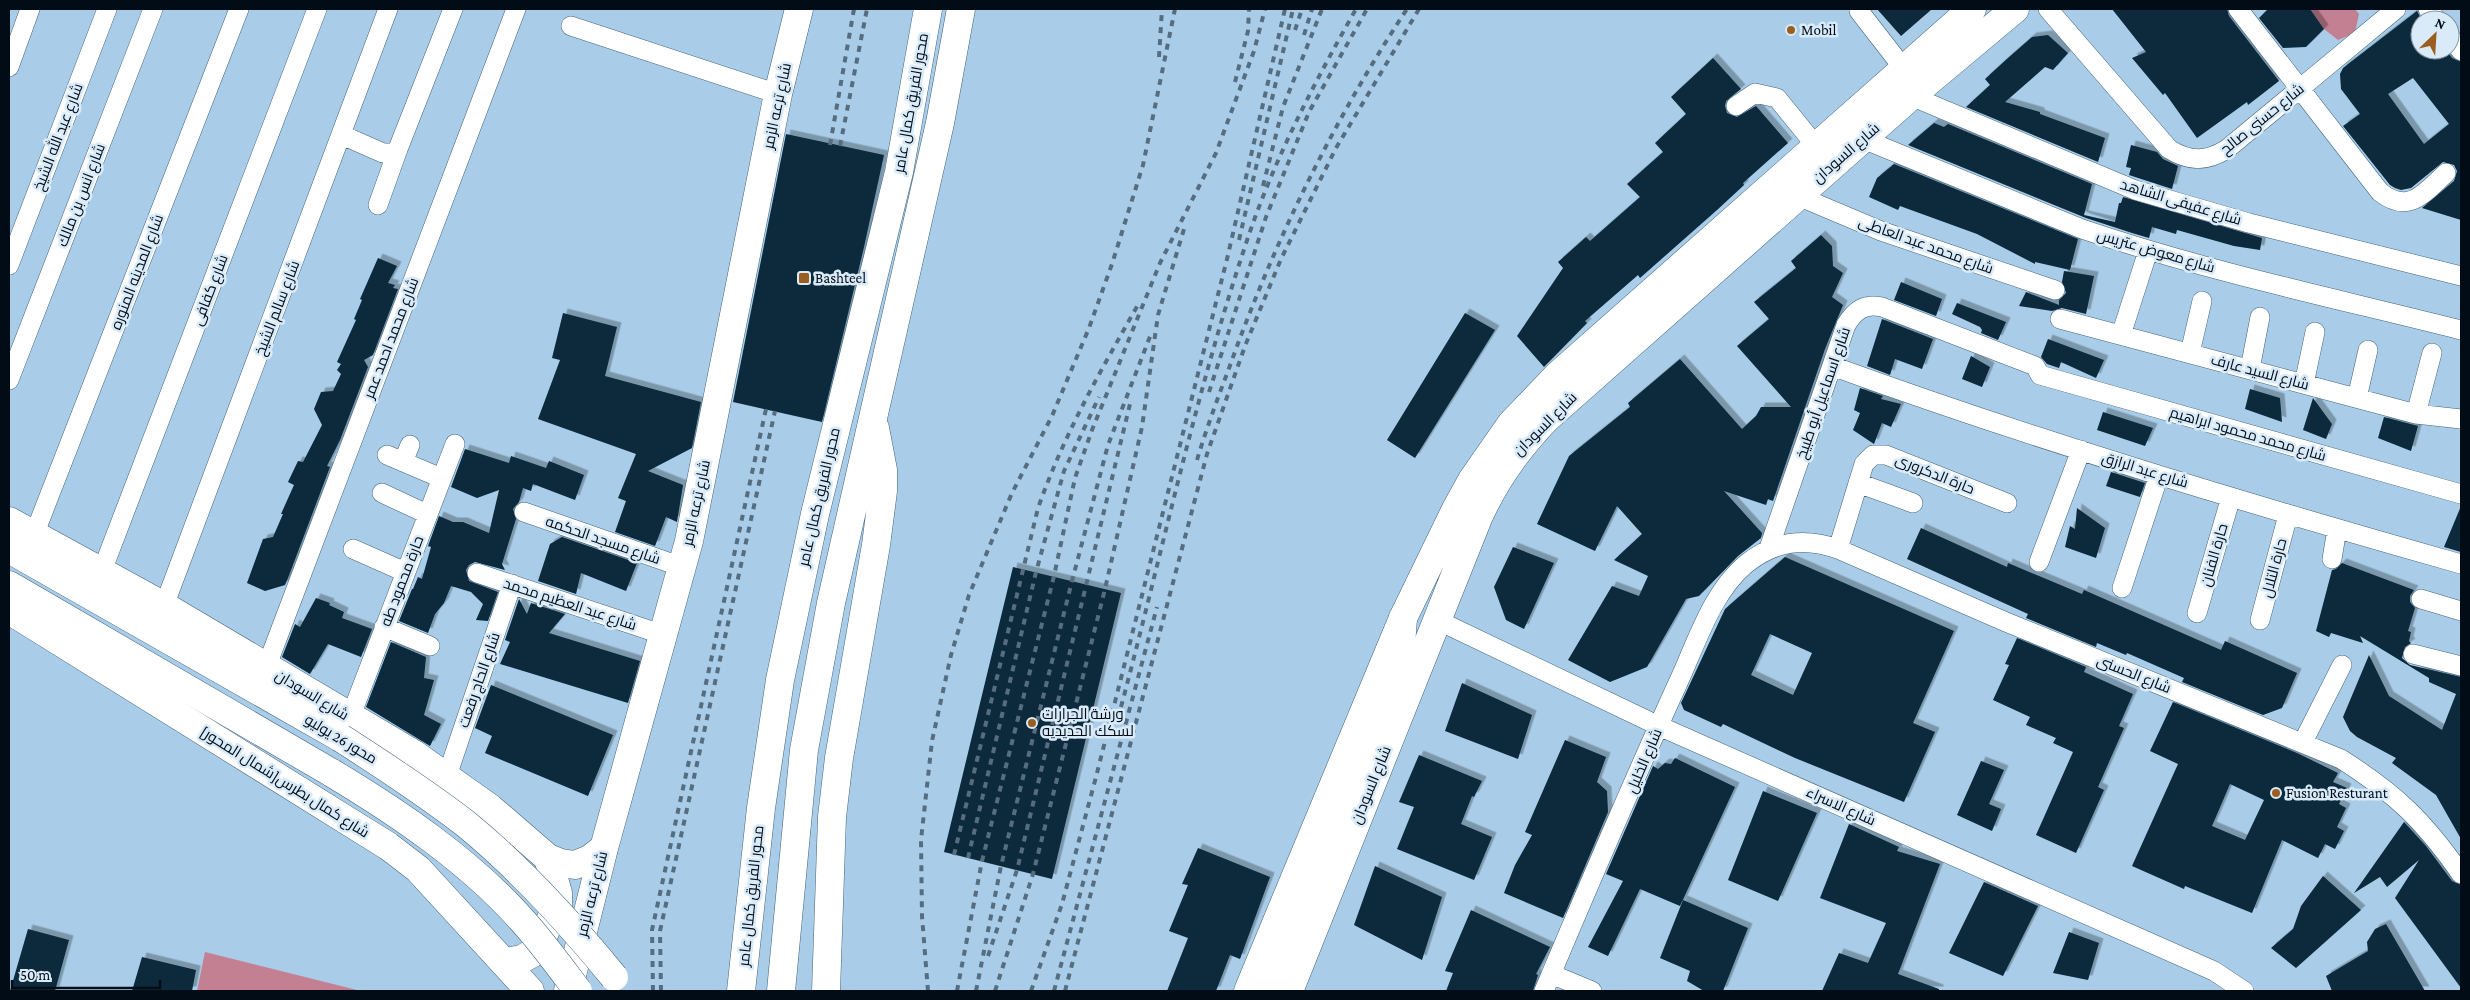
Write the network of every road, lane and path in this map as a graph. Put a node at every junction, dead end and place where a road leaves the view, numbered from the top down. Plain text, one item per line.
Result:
1 (30, 9) edge
2 (107, 9) edge
3 (153, 9) edge
4 (239, 9) edge
5 (317, 9) edge
6 (388, 9) edge
7 (453, 9) edge
8 (516, 9) edge
9 (799, 9) edge
10 (928, 9) edge
11 (961, 9) edge
12 (1972, 9) edge
13 (2015, 9) edge
14 (2048, 9) edge
15 (2238, 9) edge
16 (2396, 9) edge
17 (1859, 11) dead end
18 (571, 26) dead end
19 (9, 67) edge
20 (1904, 69) junction
21 (2300, 89) junction
22 (778, 94) junction
23 (1912, 96) junction
24 (1736, 106) dead end
25 (342, 135) junction
26 (1862, 139) junction
27 (1816, 146) junction
28 (398, 149) junction
29 (2446, 174) dead end
30 (1798, 196) junction
31 (378, 205) dead end
32 (2148, 251) junction
33 (9, 265) edge
34 (2461, 276) edge
35 (2055, 290) dead end
36 (2202, 301) dead end
37 (2260, 317) dead end
38 (2060, 319) dead end
39 (2461, 330) edge
40 (2315, 332) dead end
41 (2121, 335) junction
42 (2368, 350) dead end
43 (2190, 353) junction
44 (2432, 353) dead end
45 (1832, 366) junction
46 (2038, 369) joint
47 (2250, 369) junction
48 (9, 380) edge
49 (2304, 384) junction
50 (2357, 398) junction
51 (2416, 414) junction
52 (873, 417) junction
53 (2461, 419) edge
54 (455, 444) dead end
55 (2081, 450) junction
56 (400, 454) dead end
57 (2159, 474) junction
58 (441, 478) junction
59 (1858, 483) junction
60 (382, 493) dead end
61 (2461, 494) edge
62 (2231, 497) junction
63 (1913, 503) dead end
64 (2007, 503) dead end
65 (524, 512) dead end
66 (427, 514) junction
67 (2288, 515) junction
68 (9, 521) edge
69 (2338, 529) junction
70 (34, 535) junction
71 (353, 548) dead end
72 (1769, 548) junction
73 (9, 549) edge
74 (1838, 549) junction
75 (2332, 559) dead end
76 (2039, 562) dead end
77 (2461, 564) edge
78 (682, 567) junction
79 (102, 571) junction
80 (405, 572) junction
81 (477, 572) dead end
82 (512, 584) junction
83 (9, 585) edge
84 (2122, 588) dead end
85 (2421, 599) dead end
86 (164, 606) junction
87 (9, 610) edge
88 (2461, 611) edge
89 (2197, 613) dead end
90 (1403, 618) junction
91 (1437, 620) junction
92 (2260, 620) dead end
93 (384, 627) junction
94 (664, 635) junction
95 (430, 646) dead end
96 (2413, 654) dead end
97 (2342, 665) dead end
98 (2461, 666) edge
99 (266, 668) junction
100 (1659, 726) junction
101 (345, 728) junction
102 (2303, 742) junction
103 (447, 776) junction
104 (604, 848) junction
105 (548, 858) junction
106 (2458, 865) edge
107 (504, 962) junction
108 (1547, 983) edge
109 (530, 991) edge
110 (568, 991) edge
111 (578, 991) edge
112 (624, 991) edge
113 (741, 991) edge
114 (781, 991) edge
115 (826, 991) edge
116 (1248, 991) edge
117 (1266, 991) edge
118 (1289, 991) edge
119 (1592, 991) edge
120 (2244, 991) edge

1 - 19 street
2 - 33 street, شارع عبد الله الشيخ
3 - 48 street, شارع انس بن مالك
4 - 70 street, شارع المدينه المنوره
5 - 79 street, شارع كفافى
6 - 25 street, شارع سالم الشيخ
7 - 28 street
8 - 99 street, شارع محمد احمد عمر
9 - 22 main road, شارع ترعه الزمر
10 - 113 main road, محور الفريق كمال عامر
11 - 52 main road, محور الفريق كمال عامر
12 - 20 main road, شارع السودان
13 - 23 main road, شارع السودان
14 - 21 street, شارع حسنى صالح
15 - 21 street
16 - 21 street, شارع حسنى صالح
17 - 20 street
18 - 22 street
20 - 27 main road, شارع السودان
21 - 29 street
22 - 78 main road, شارع ترعه الزمر
23 - 26 main road, شارع السودان
23 - 34 street, شارع عفيفى الشاهد
24 - 27 street
25 - 28 street
25 - 86 street, شارع سالم الشيخ
26 - 30 main road, شارع السودان
26 - 32 street, شارع معوض عتريس
27 - 90 main road, شارع السودان
28 - 31 street
30 - 35 street, شارع محمد عبد العاطى
30 - 91 main road, شارع السودان
32 - 39 street, شارع معوض عتريس
32 - 41 street
36 - 43 street
37 - 47 street
38 - 41 street, شارع السيد عارف
40 - 49 street
41 - 43 street, شارع السيد عارف
42 - 50 street
43 - 47 street, شارع السيد عارف
44 - 51 street
45 - 46 street, شارع اسماعيل أبو طبيخ
45 - 55 street, شارع عبد الرازق
45 - 72 street, شارع اسماعيل أبو طبيخ
46 - 61 street, شارع محمد محمود ابراهيم
47 - 49 street, شارع السيد عارف
49 - 50 street, شارع السيد عارف
50 - 51 street, شارع السيد عارف
51 - 53 street, شارع السيد عارف
52 - 114 main road, محور الفريق كمال عامر
52 - 115 main road
54 - 58 street, حارة محمود طه
55 - 57 street, شارع عبد الرازق
55 - 76 street
56 - 58 street
57 - 62 street, شارع عبد الرازق
57 - 84 street
58 - 66 street, حارة محمود طه
59 - 63 street
59 - 64 street, حارة الدكرورى
59 - 74 street, حارة الدكرورى
60 - 66 street
62 - 67 street, شارع عبد الرازق
62 - 89 street, حارة الفنان
65 - 78 street, شارع مسجد الحكمه
66 - 80 street, حارة محمود طه
67 - 69 street, شارع عبد الرازق
67 - 92 street, حارة التلال
68 - 70 main road, شارع السودان
69 - 75 street
69 - 77 street, شارع عبد الرازق
70 - 79 main road, شارع السودان
71 - 80 street
72 - 74 street, شارع الحسنى
72 - 100 street, شارع الخليل
73 - 101 main road, محور 26 يوليو
74 - 102 street, شارع الحسنى
78 - 94 main road, شارع ترعه الزمر
79 - 86 main road, شارع السودان
80 - 93 street, حارة محمود طه
81 - 82 street, شارع عبد العظيم محمد
82 - 94 street, شارع عبد العظيم محمد
82 - 103 street, شارع الحاج رفعت
83 - 111 main road, bridge
85 - 88 street
86 - 99 main road, شارع السودان
87 - 107 main road, شارع كمال بطرس[شمال المحور]
90 - 116 main road, شارع السودان
90 - 117 main road
91 - 100 street, شارع الاسراء
91 - 118 main road, شارع السودان
93 - 95 street
93 - 101 street, حارة محمود طه
94 - 104 main road, شارع ترعه الزمر
96 - 98 street
97 - 102 street
99 - 101 main road, شارع السودان
100 - 108 street, شارع الخليل
100 - 120 street, شارع الاسراء
101 - 103 main road, شارع السودان
101 - 112 main road, محور 26 يوليو, bridge
102 - 106 street, شارع الحسنى
103 - 105 main road, شارع السودان
104 - 105 main road, شارع السودان
104 - 110 main road, شارع ترعه الزمر
105 - 107 main road
107 - 109 main road, شارع كمال بطرس[شمال المحور]
108 - 119 street

